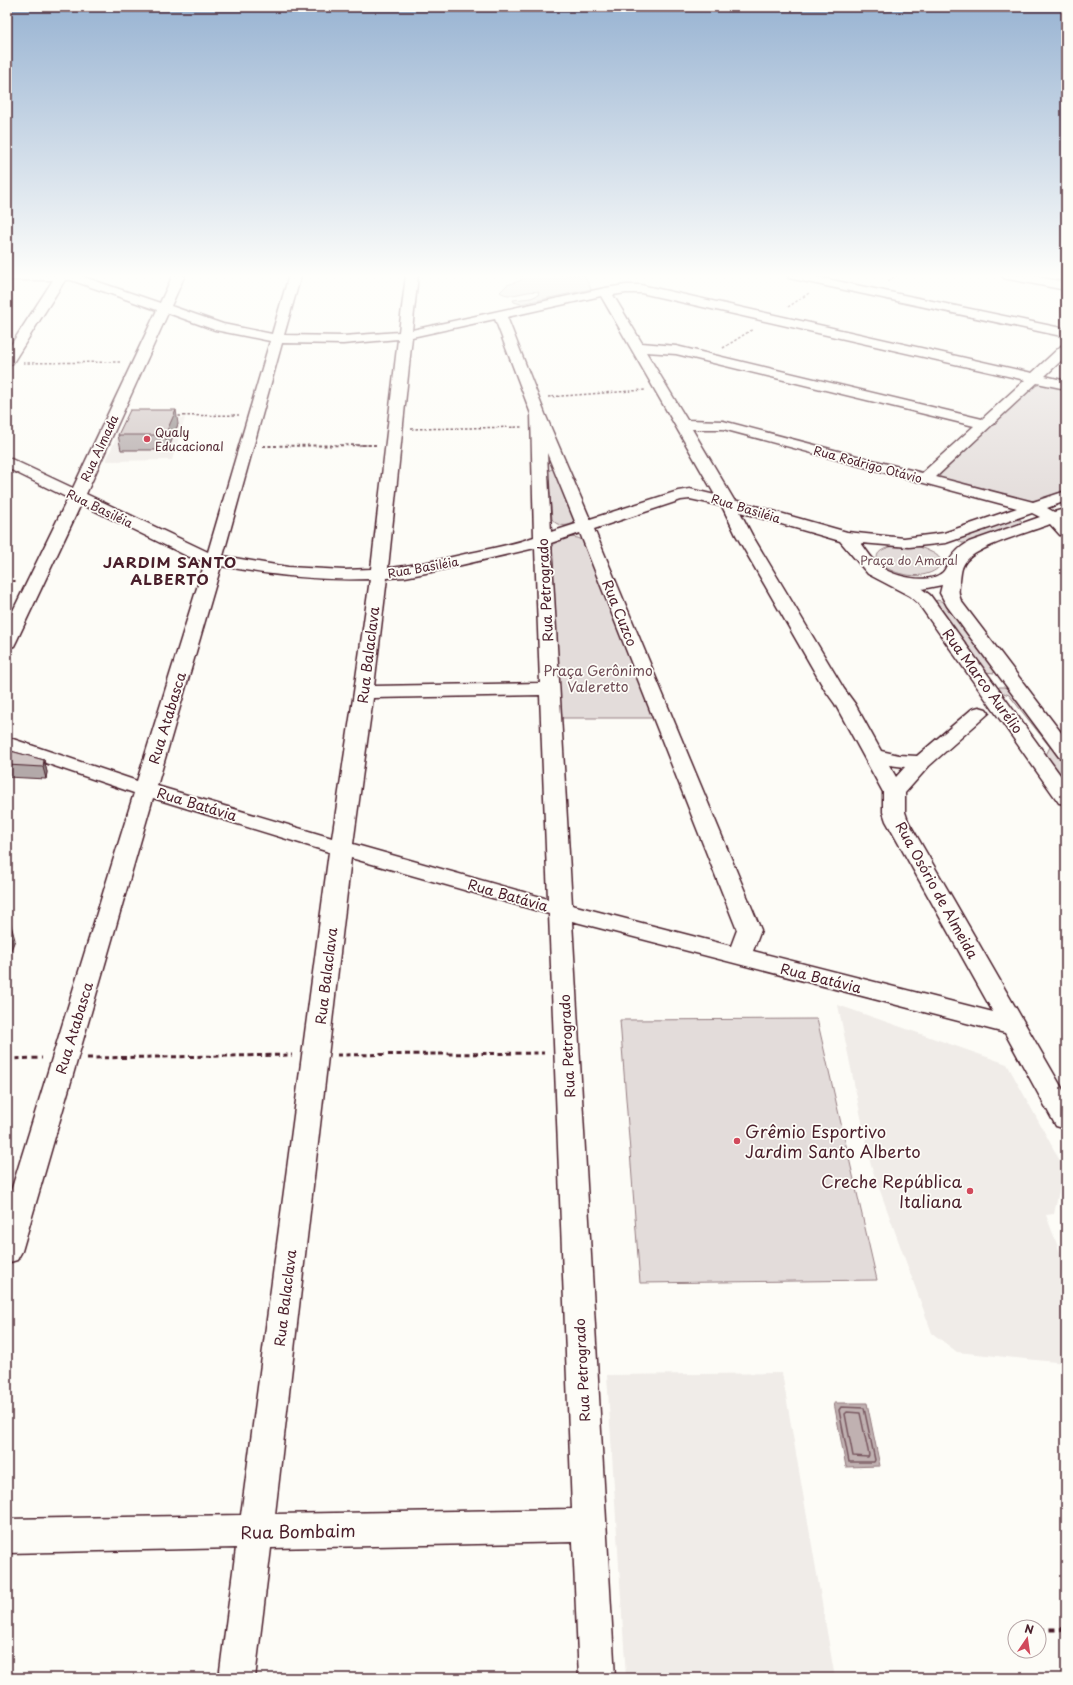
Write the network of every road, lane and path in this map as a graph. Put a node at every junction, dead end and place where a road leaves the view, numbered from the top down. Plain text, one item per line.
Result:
1 (142, 354) edge
2 (273, 354) edge
3 (403, 354) edge
4 (515, 354) edge
5 (641, 354) edge
6 (691, 354) edge
7 (928, 354) edge
8 (1061, 354) edge
9 (138, 362) junction
10 (22, 363) dead end
11 (1035, 378) junction
12 (1066, 385) edge
13 (661, 389) junction
14 (533, 398) junction
15 (255, 415) junction
16 (169, 416) edge
17 (538, 420) junction
18 (681, 424) junction
19 (984, 424) junction
20 (394, 437) junction
21 (246, 446) junction
22 (7, 462) edge
23 (713, 479) junction
24 (925, 479) junction
25 (696, 494) junction
26 (77, 496) junction
27 (1066, 496) edge
28 (728, 503) junction
29 (1033, 507) junction
30 (766, 514) junction
31 (1059, 516) edge
32 (585, 526) junction
33 (1066, 532) edge
34 (744, 534) junction
35 (846, 537) junction
36 (543, 541) junction
37 (904, 542) junction
38 (214, 560) junction
39 (868, 562) junction
40 (954, 569) junction
41 (379, 574) junction
42 (887, 577) junction
43 (7, 642) edge
44 (1013, 682) junction
45 (986, 685) junction
46 (550, 689) junction
47 (364, 692) junction
48 (979, 713) dead end
49 (7, 743) edge
50 (1065, 749) edge
51 (875, 756) junction
52 (922, 762) junction
53 (146, 789) junction
54 (894, 792) junction
55 (1066, 798) edge
56 (341, 848) junction
57 (561, 910) junction
58 (739, 956) junction
59 (1015, 1027) junction
60 (567, 1052) junction
61 (316, 1055) junction
62 (66, 1058) junction
63 (7, 1059) edge
64 (1066, 1120) edge
65 (7, 1252) edge
66 (590, 1525) junction
67 (256, 1531) junction
68 (7, 1536) edge
69 (1066, 1629) edge
70 (1047, 1630) edge
71 (237, 1678) edge
72 (597, 1678) edge

1 - 9 street, Rua Almada
2 - 15 street, Rua Atabasca
3 - 20 street, Rua Balaclava
4 - 14 street, Rua Cuzco
5 - 13 street, Rua Osório de Almeida
6 - 19 street
7 - 11 street
8 - 11 street
9 - 10 path
9 - 26 street, Rua Almada
11 - 12 street
11 - 19 street
13 - 14 path
13 - 18 street, Rua Osório de Almeida
14 - 17 street, Rua Cuzco
15 - 16 path
15 - 21 street, Rua Atabasca
17 - 20 path
17 - 32 street, Rua Cuzco
17 - 36 street, Rua Petrogrado
18 - 23 street, Rua Osório de Almeida
18 - 24 street, Rua Rodrigo Otávio
19 - 24 street
20 - 21 path
20 - 41 street, Rua Balaclava
21 - 38 street, Rua Atabasca
22 - 26 street, Rua Basiléia
23 - 25 street
23 - 28 street, Rua Osório de Almeida
24 - 29 street, Rua Rodrigo Otávio
25 - 28 street, Rua Basiléia
25 - 32 street, Rua Basiléia
26 - 38 street, Rua Basiléia
26 - 43 street, Rua Almada
27 - 29 street
28 - 30 street, Rua Basiléia
28 - 34 street, Rua Osório de Almeida
29 - 31 street, Rua Rodrigo Otávio
29 - 37 street
30 - 34 street
30 - 35 street, Rua Basiléia
31 - 33 street, Rua Rodrigo Otávio
31 - 40 street
32 - 36 street, Rua Basiléia
32 - 58 street, Rua Cuzco
34 - 51 street, Rua Osório de Almeida
35 - 37 street, Rua Basiléia
35 - 39 street
36 - 41 street, Rua Basiléia
36 - 46 street, Rua Petrogrado
37 - 39 street
37 - 40 street
38 - 41 street, Rua Basiléia
38 - 53 street, Rua Atabasca
39 - 42 street
40 - 42 street
40 - 44 street, Rua Marco Aurélio
41 - 47 street, Rua Balaclava
42 - 45 street, Rua Marco Aurélio
44 - 45 street
44 - 50 street, Rua Marco Aurélio
45 - 55 street, Rua Marco Aurélio
46 - 47 street
46 - 57 street, Rua Petrogrado
47 - 56 street, Rua Balaclava
48 - 52 street
49 - 53 street, Rua Batávia
51 - 52 street
51 - 54 street, Rua Osório de Almeida
52 - 54 street
53 - 56 street, Rua Batávia
53 - 62 street, Rua Atabasca
54 - 59 street, Rua Osório de Almeida
56 - 57 street, Rua Batávia
56 - 61 street, Rua Balaclava
57 - 58 street, Rua Batávia
57 - 60 street, Rua Petrogrado
58 - 59 street, Rua Batávia
59 - 64 street, Rua Osório de Almeida
60 - 61 path
60 - 66 street, Rua Petrogrado
61 - 62 path
61 - 67 street, Rua Balaclava
62 - 63 path
62 - 65 street, Rua Atabasca
66 - 67 street, Rua Bombaim
66 - 72 street, Rua Petrogrado
67 - 68 street, Rua Bombaim
67 - 71 street, Rua Balaclava
69 - 70 path

